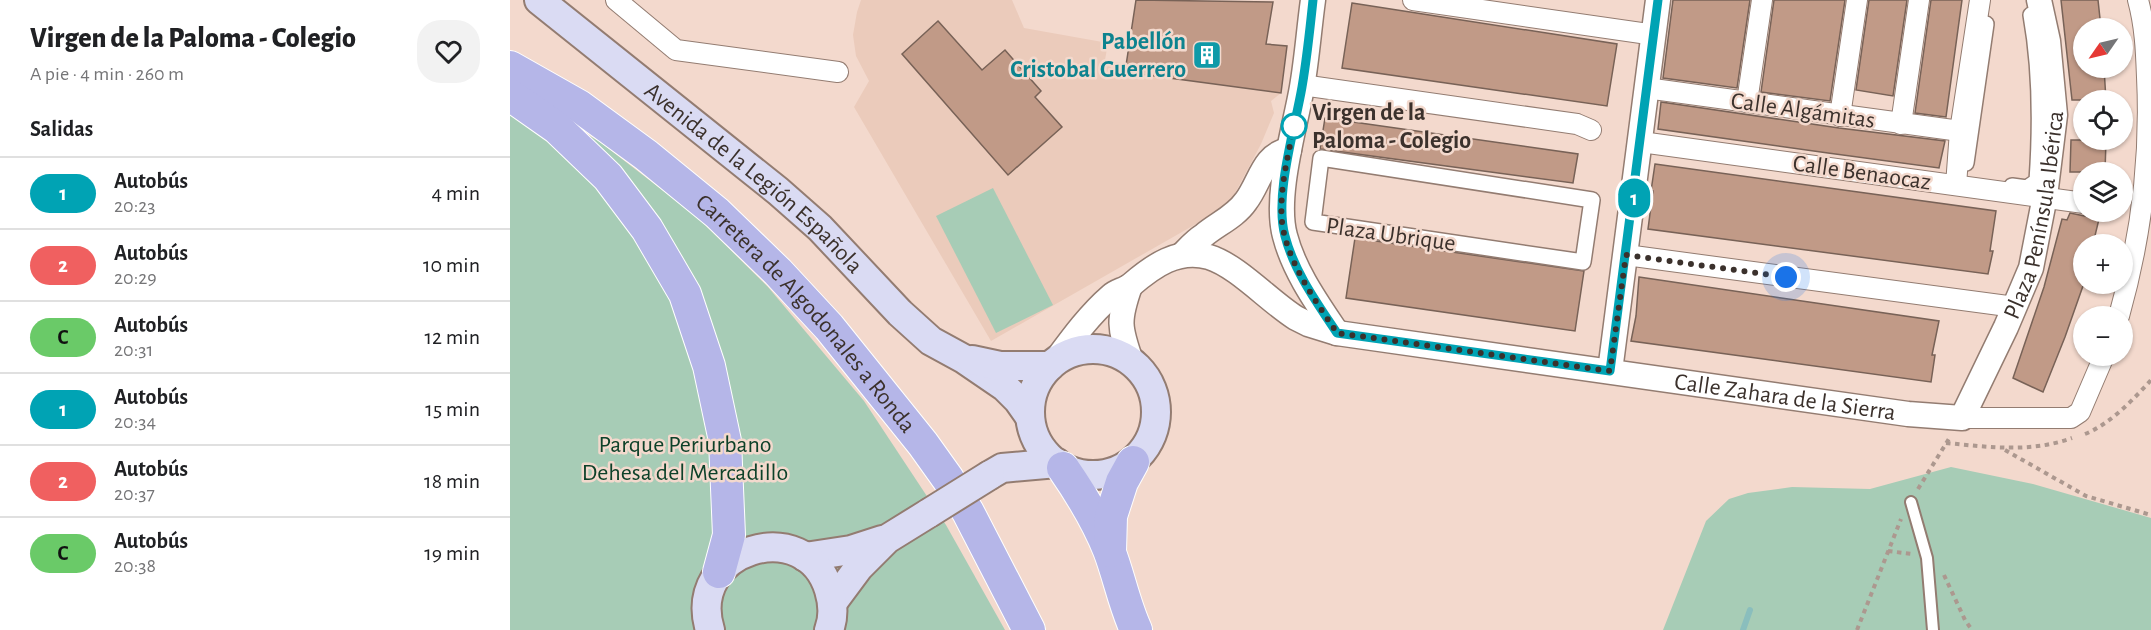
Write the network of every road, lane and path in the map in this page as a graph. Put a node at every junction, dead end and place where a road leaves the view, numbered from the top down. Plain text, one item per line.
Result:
1 (539, 0) edge
2 (616, 0) edge
3 (1313, 0) edge
4 (1413, 0) edge
5 (1658, 0) edge
6 (1762, 0) edge
7 (1857, 0) edge
8 (1919, 0) edge
9 (1980, 0) edge
10 (1989, 0) edge
11 (2028, 0) edge
12 (2038, 0) edge
13 (2138, 0) edge
14 (1654, 35) junction
15 (510, 67) edge
16 (838, 72) dead end
17 (1302, 85) junction
18 (1646, 88) junction
19 (510, 95) edge
20 (1747, 102) junction
21 (1840, 116) junction
22 (1901, 124) junction
23 (1591, 130) dead end
24 (1960, 131) junction
25 (1641, 142) junction
26 (1289, 150) junction
27 (1956, 185) junction
28 (2045, 196) junction
29 (2073, 201) edge
30 (2133, 209) edge
31 (2132, 222) edge
32 (1182, 255) junction
33 (1626, 255) junction
34 (1583, 262) joint
35 (1130, 286) junction
36 (2122, 306) edge
37 (2015, 307) junction
38 (1337, 333) junction
39 (964, 359) junction
40 (1131, 361) junction
41 (1052, 364) junction
42 (2100, 366) edge
43 (1610, 371) junction
44 (1962, 418) junction
45 (1031, 421) junction
46 (2003, 449) dead end
47 (1133, 462) junction
48 (1060, 466) junction
49 (996, 472) junction
50 (1911, 502) dead end
51 (2151, 515) edge
52 (887, 539) junction
53 (1110, 552) junction
54 (805, 557) junction
55 (719, 572) junction
56 (833, 602) junction
57 (710, 630) edge
58 (829, 630) edge
59 (1029, 630) edge
60 (1136, 630) edge
61 (1934, 630) edge

1 - 39 main road, Avenida de la Legión Española
2 - 16 street
3 - 17 street
4 - 14 street
5 - 14 street
6 - 20 street
7 - 21 street
8 - 22 street
9 - 24 street
10 - 11 street, Plaza Península Ibérica
12 - 28 street, Plaza Península Ibérica
13 - 30 street
14 - 18 street
15 - 59 main road, Carretera de Algodonales a Ronda
17 - 23 street
17 - 26 street
18 - 20 street, Calle Algámitas
18 - 25 street
19 - 55 main road
20 - 21 street, Calle Algámitas
21 - 22 street, Calle Algámitas
22 - 24 street, Calle Algámitas
24 - 27 street
25 - 27 street, Calle Benaocaz
25 - 33 street
26 - 32 street
26 - 38 street
27 - 28 street, Calle Benaocaz
28 - 29 street, Calle Benaocaz
28 - 37 street, Plaza Península Ibérica
31 - 36 street
32 - 35 street
32 - 38 street, Calle Zahara de la Sierra
33 - 37 street
33 - 43 street
34 - 34 street, Plaza Ubrique
35 - 40 street
35 - 41 street
37 - 44 street, Plaza Península Ibérica
38 - 43 street, Calle Zahara de la Sierra
39 - 41 main road, Avenida de la Legión Española
39 - 45 main road, Avenida de la Legión Española
40 - 41 main road
40 - 47 main road
41 - 45 main road
42 - 44 street
43 - 44 street, Calle Zahara de la Sierra
45 - 48 main road
45 - 49 main road
46 - 51 path
47 - 48 main road
47 - 53 main road
48 - 49 main road
48 - 53 main road
49 - 52 main road, bridge
50 - 61 lane
52 - 54 main road
52 - 56 main road
53 - 60 main road
54 - 55 main road
54 - 56 main road
55 - 57 main road
56 - 58 main road

